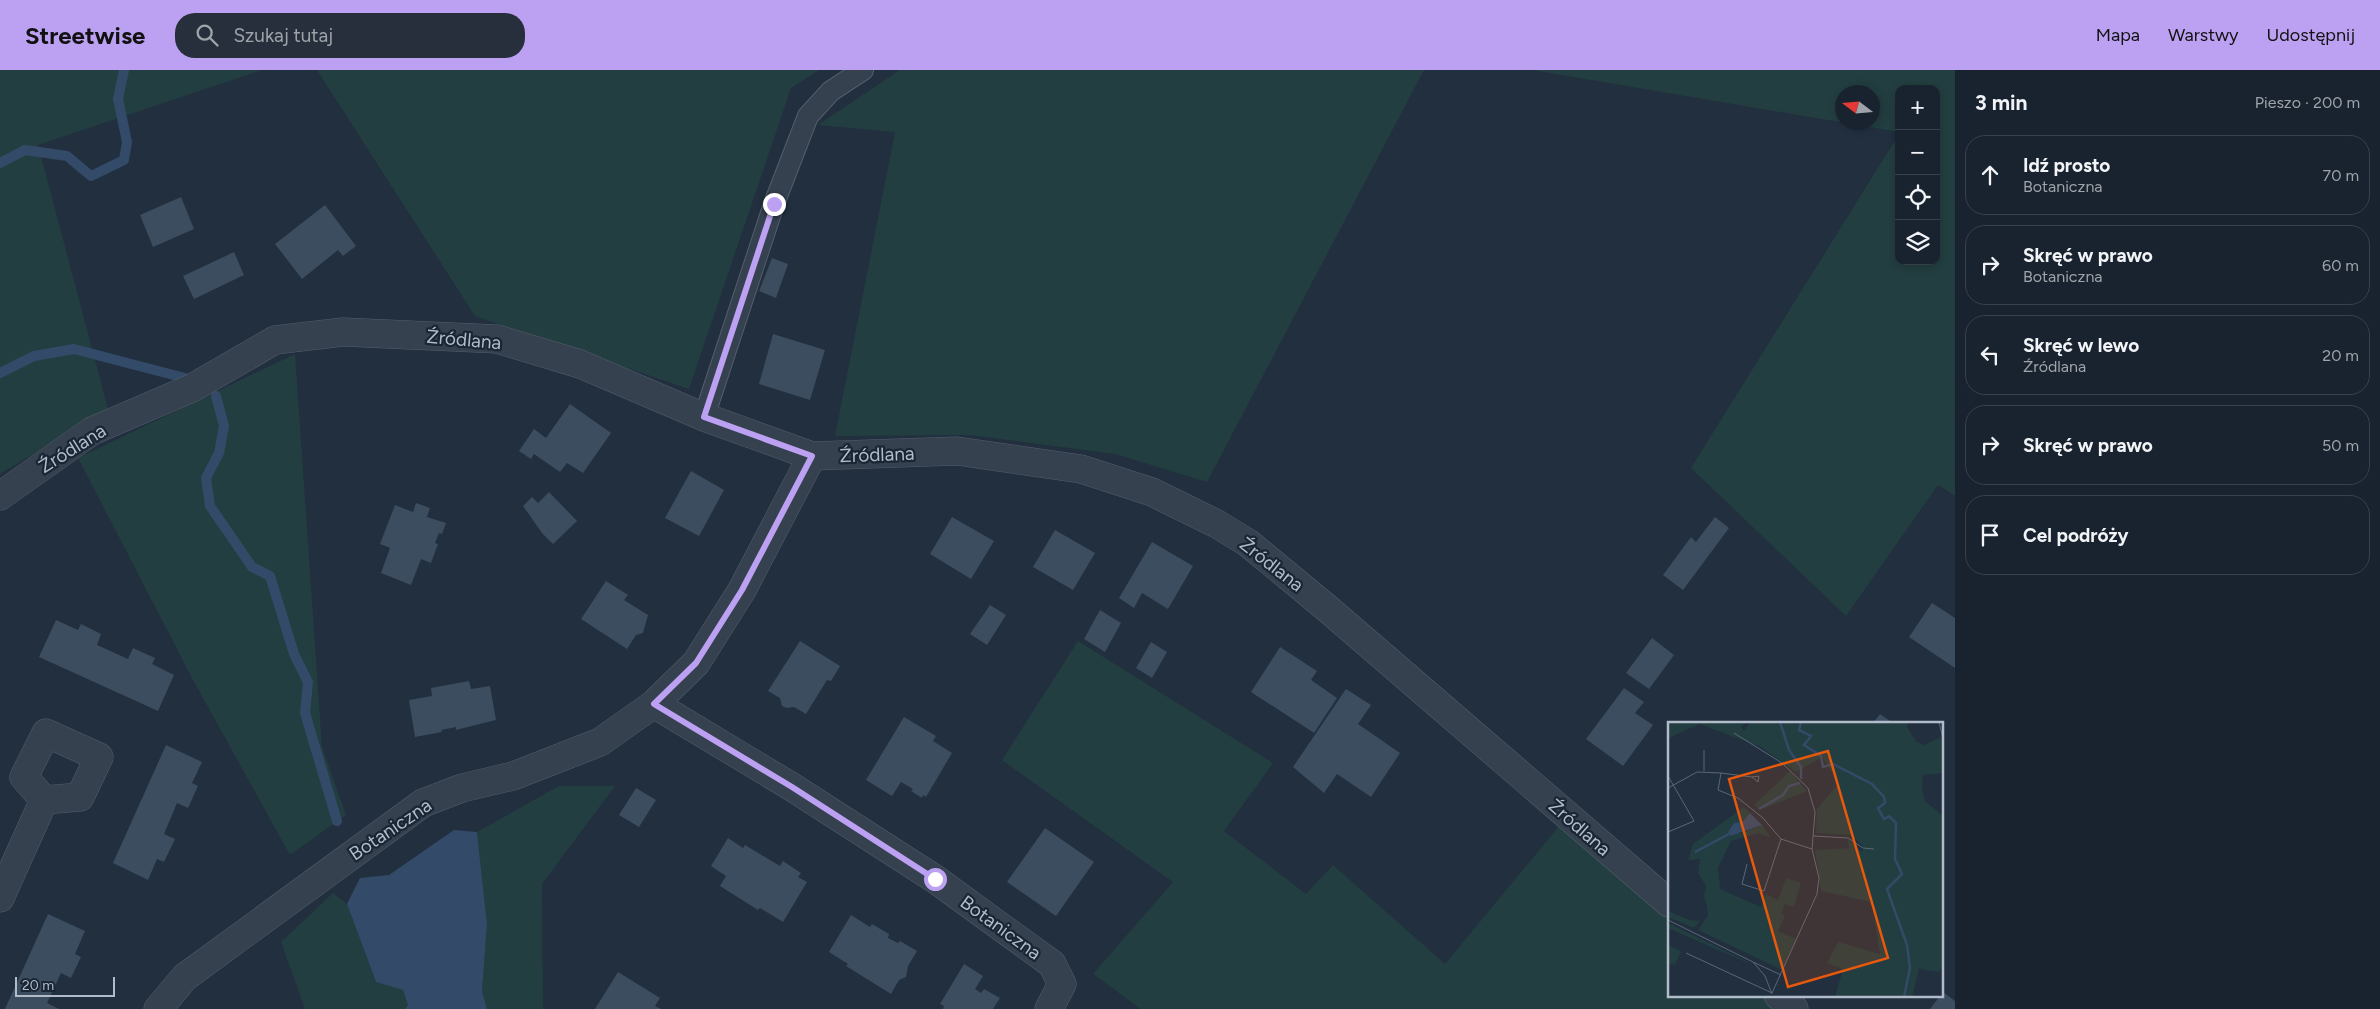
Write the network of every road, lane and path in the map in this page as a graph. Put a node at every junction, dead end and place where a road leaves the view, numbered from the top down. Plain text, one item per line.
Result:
1 (862, 70) edge
2 (704, 417) junction
3 (812, 456) junction
4 (0, 496) edge
5 (654, 704) junction
6 (44, 800) dead end
7 (0, 898) edge
8 (1668, 902) edge
9 (1779, 996) edge
10 (158, 1009) edge
11 (1049, 1009) edge
12 (1794, 1009) edge

1 - 2 lane
2 - 3 street, Źródlana
2 - 4 street, Źródlana
3 - 5 street, Botaniczna
3 - 8 street, Źródlana
5 - 10 street, Botaniczna
5 - 11 street, Botaniczna
6 - 7 street
9 - 12 street

